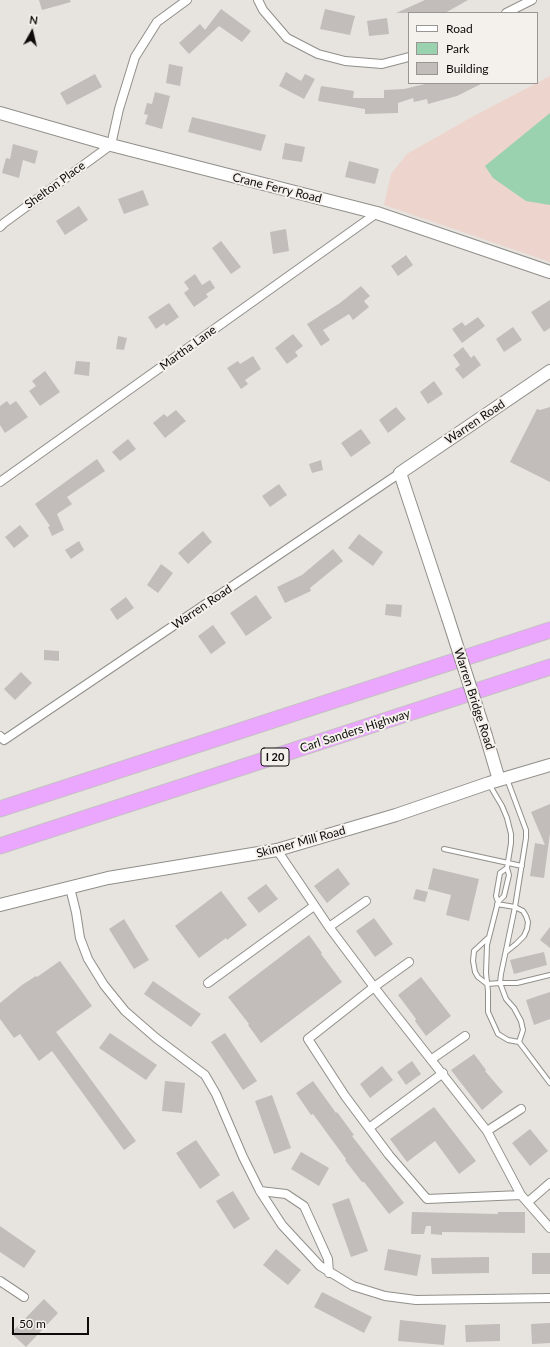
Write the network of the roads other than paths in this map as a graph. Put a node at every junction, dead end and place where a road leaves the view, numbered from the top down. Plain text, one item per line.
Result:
1 (186, 0) edge
2 (258, 0) edge
3 (532, 0) edge
4 (508, 12) edge
5 (408, 57) edge
6 (0, 113) edge
7 (111, 145) junction
8 (376, 213) junction
9 (0, 227) edge
10 (550, 272) edge
11 (550, 372) edge
12 (400, 474) junction
13 (0, 482) edge
14 (550, 630) edge
15 (550, 667) edge
16 (2, 738) edge
17 (550, 765) edge
18 (498, 780) junction
19 (0, 809) edge
20 (0, 846) edge
21 (444, 849) dead end
22 (278, 850) junction
23 (508, 863) junction
24 (522, 866) junction
25 (507, 868) junction
26 (70, 888) junction
27 (366, 901) dead end
28 (498, 903) junction
29 (0, 905) edge
30 (314, 906) junction
31 (515, 907) junction
32 (329, 927) junction
33 (488, 938) junction
34 (506, 952) junction
35 (409, 962) dead end
36 (550, 975) edge
37 (500, 982) junction
38 (208, 983) dead end
39 (487, 984) junction
40 (374, 987) junction
41 (465, 1036) dead end
42 (519, 1042) junction
43 (432, 1059) junction
44 (443, 1074) junction
45 (550, 1083) edge
46 (521, 1108) dead end
47 (369, 1128) junction
48 (487, 1131) junction
49 (550, 1183) edge
50 (260, 1192) junction
51 (521, 1195) junction
52 (528, 1202) junction
53 (550, 1228) edge
54 (329, 1273) junction
55 (0, 1281) edge
56 (24, 1297) dead end
57 (550, 1298) edge

1 - 7 street
2 - 5 street
3 - 4 street
6 - 7 street, Crane Ferry Road
7 - 8 street, Crane Ferry Road
7 - 9 street, Shelton Place
8 - 10 street, Crane Ferry Road
8 - 13 street, Martha Lane
11 - 12 street, Warren Road
12 - 16 street, Warren Road
12 - 18 street, Warren Bridge Road, bridge
14 - 19 highway
15 - 20 highway, Carl Sanders Highway / I 20
17 - 18 street, Skinner Mill Road
18 - 22 street, Skinner Mill Road
18 - 23 lane
18 - 24 lane
21 - 23 lane
22 - 26 street, Skinner Mill Road
22 - 30 street
23 - 24 lane
23 - 25 lane
24 - 31 lane
25 - 28 lane
25 - 28 lane
26 - 29 street, Skinner Mill Road
26 - 50 street
27 - 32 street
28 - 31 lane
28 - 33 lane
30 - 32 street
30 - 38 street
31 - 34 lane
31 - 34 lane
32 - 40 street
33 - 39 lane
33 - 39 lane
34 - 37 lane
35 - 40 street
36 - 37 lane
37 - 39 lane
37 - 42 lane
39 - 42 lane
40 - 43 street
40 - 47 street
41 - 43 street
42 - 45 lane
43 - 44 street
44 - 47 street
44 - 48 street
46 - 48 street
47 - 51 street
48 - 51 street
49 - 52 street
50 - 54 street
50 - 54 street
51 - 52 street
52 - 53 street
54 - 57 street
55 - 56 street

